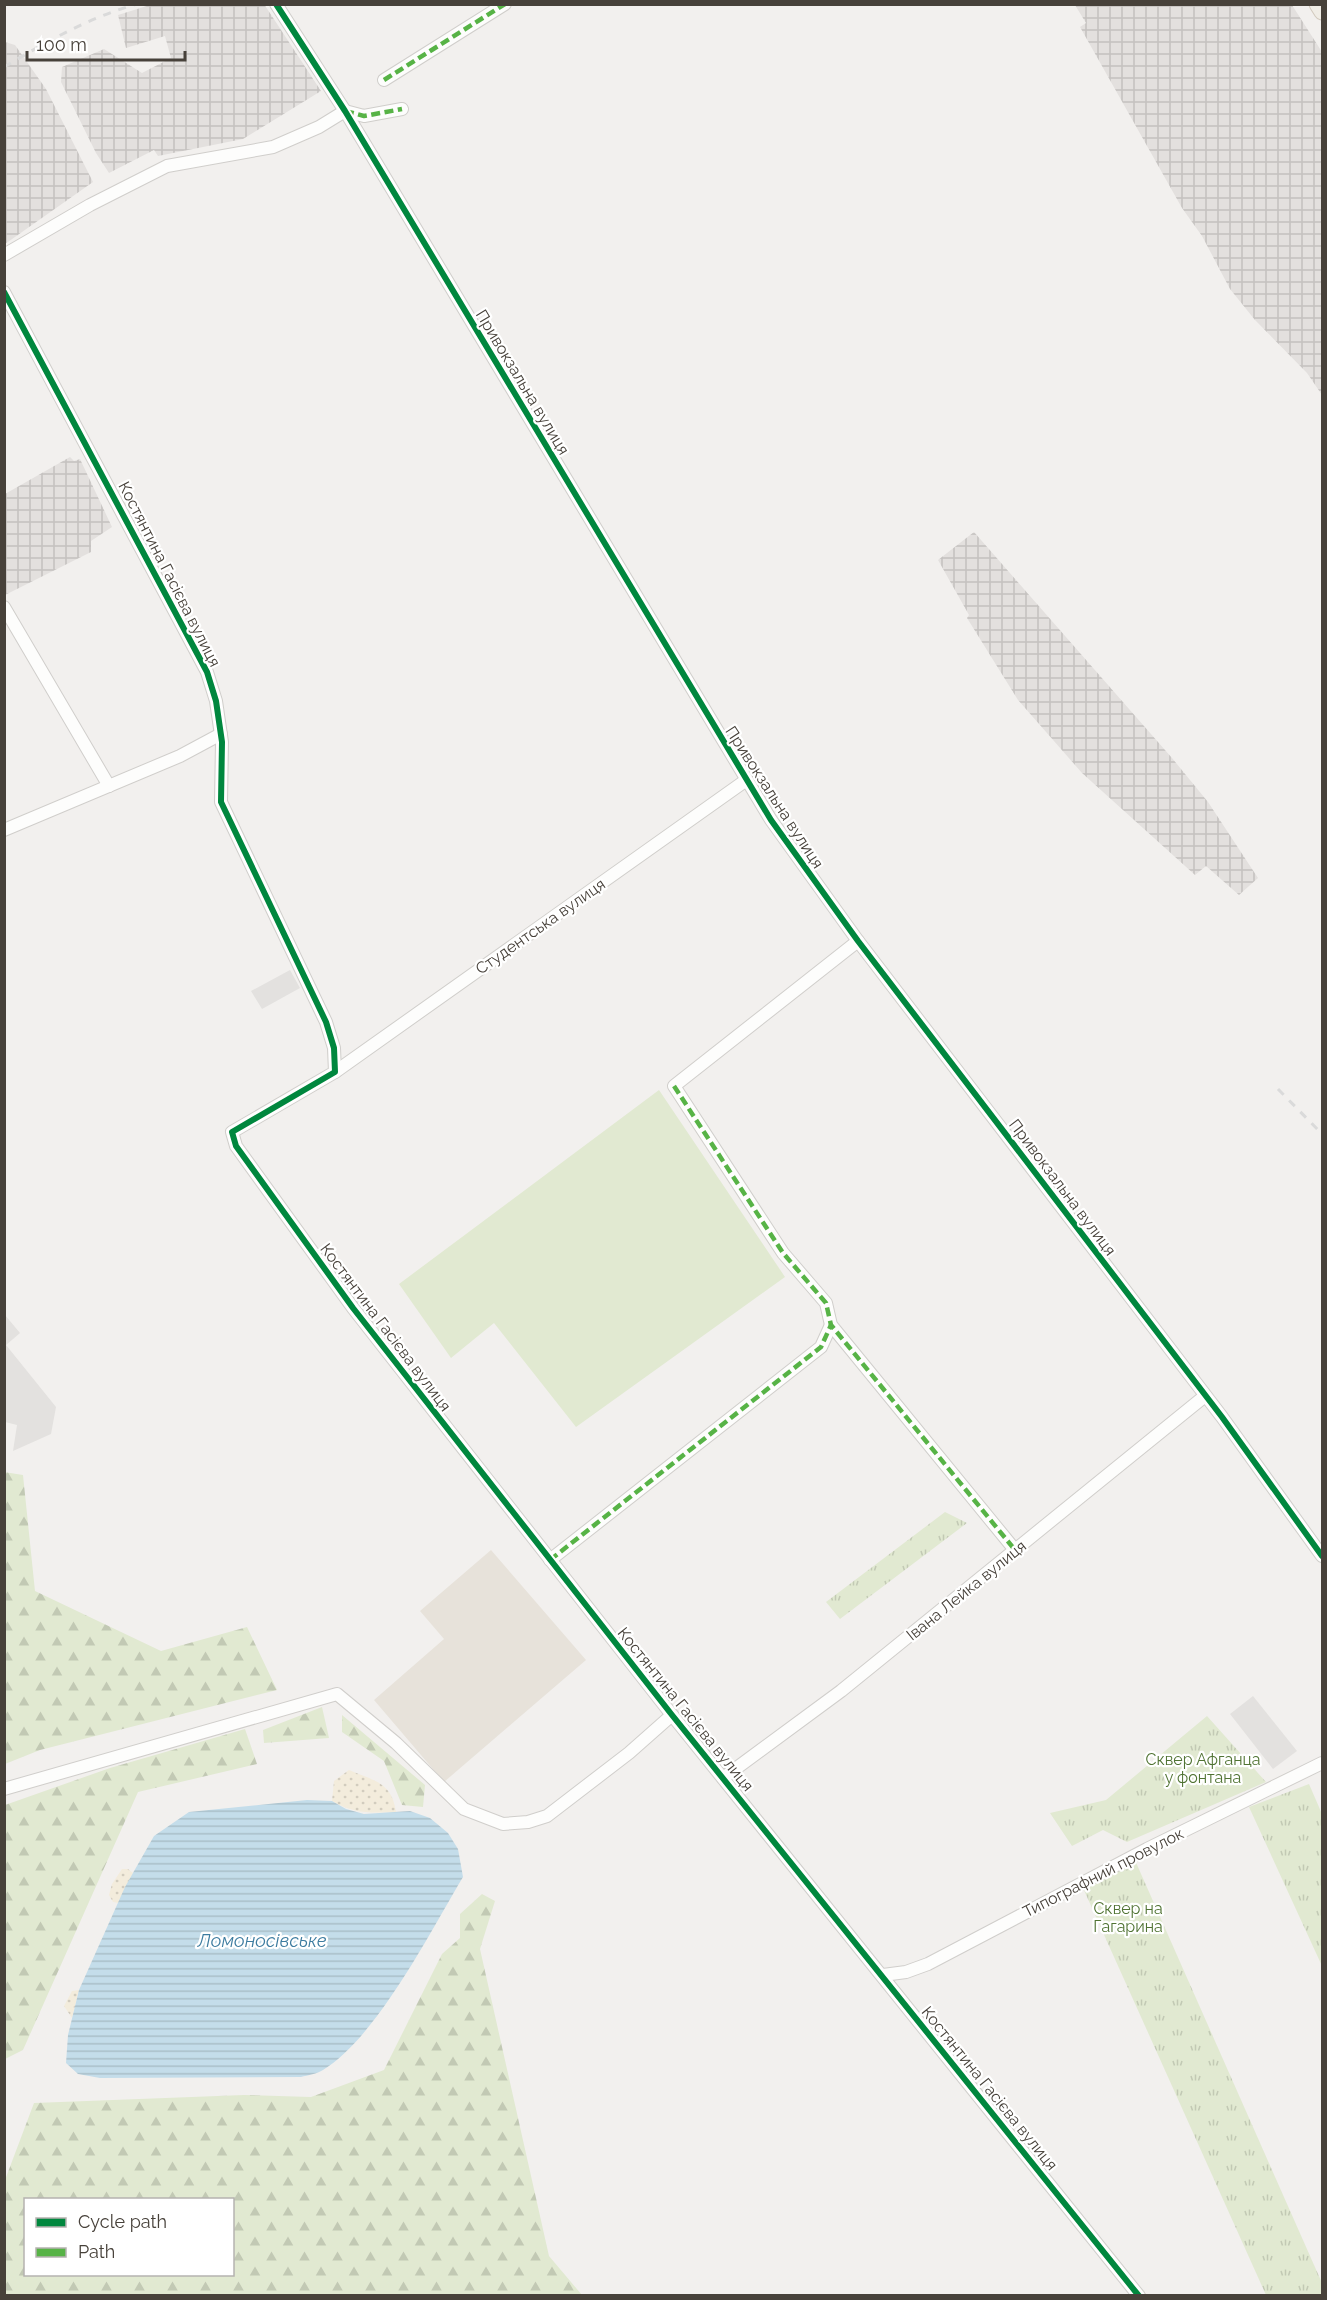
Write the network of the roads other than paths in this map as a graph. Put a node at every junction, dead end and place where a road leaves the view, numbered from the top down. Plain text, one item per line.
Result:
1 (276, 4) edge
2 (505, 4) edge
3 (1317, 4) edge
4 (1323, 12) edge
5 (384, 80) dead end
6 (402, 109) dead end
7 (345, 111) junction
8 (4, 255) edge
9 (4, 292) edge
10 (4, 607) edge
11 (221, 734) junction
12 (745, 781) junction
13 (109, 786) junction
14 (4, 830) edge
15 (858, 941) junction
16 (335, 1072) junction
17 (831, 1325) junction
18 (1206, 1396) junction
19 (1015, 1550) junction
20 (1323, 1556) edge
21 (550, 1560) junction
22 (672, 1715) junction
23 (1323, 1763) edge
24 (723, 1778) junction
25 (4, 1789) edge
26 (883, 1975) junction
27 (1139, 2295) edge

1 - 7 street, Привокзальна вулиця
2 - 5 street
3 - 4 main road
6 - 7 street
7 - 8 street
7 - 12 street, Привокзальна вулиця
9 - 11 street, Костянтина Гасієва вулиця
10 - 13 street
11 - 13 street
11 - 16 street, Костянтина Гасієва вулиця
12 - 15 street, Привокзальна вулиця
12 - 16 street, Студентська вулиця
13 - 14 street
15 - 17 street
15 - 18 street, Привокзальна вулиця
16 - 21 street, Костянтина Гасієва вулиця
17 - 19 street
17 - 21 street
18 - 19 street, Івана Лейка вулиця
18 - 20 street, Привокзальна вулиця
19 - 24 street, Івана Лейка вулиця
21 - 22 street, Костянтина Гасієва вулиця
22 - 24 street, Костянтина Гасієва вулиця
22 - 25 street
23 - 26 street, Типографний провулок
24 - 26 street, Костянтина Гасієва вулиця
26 - 27 street, Костянтина Гасієва вулиця

